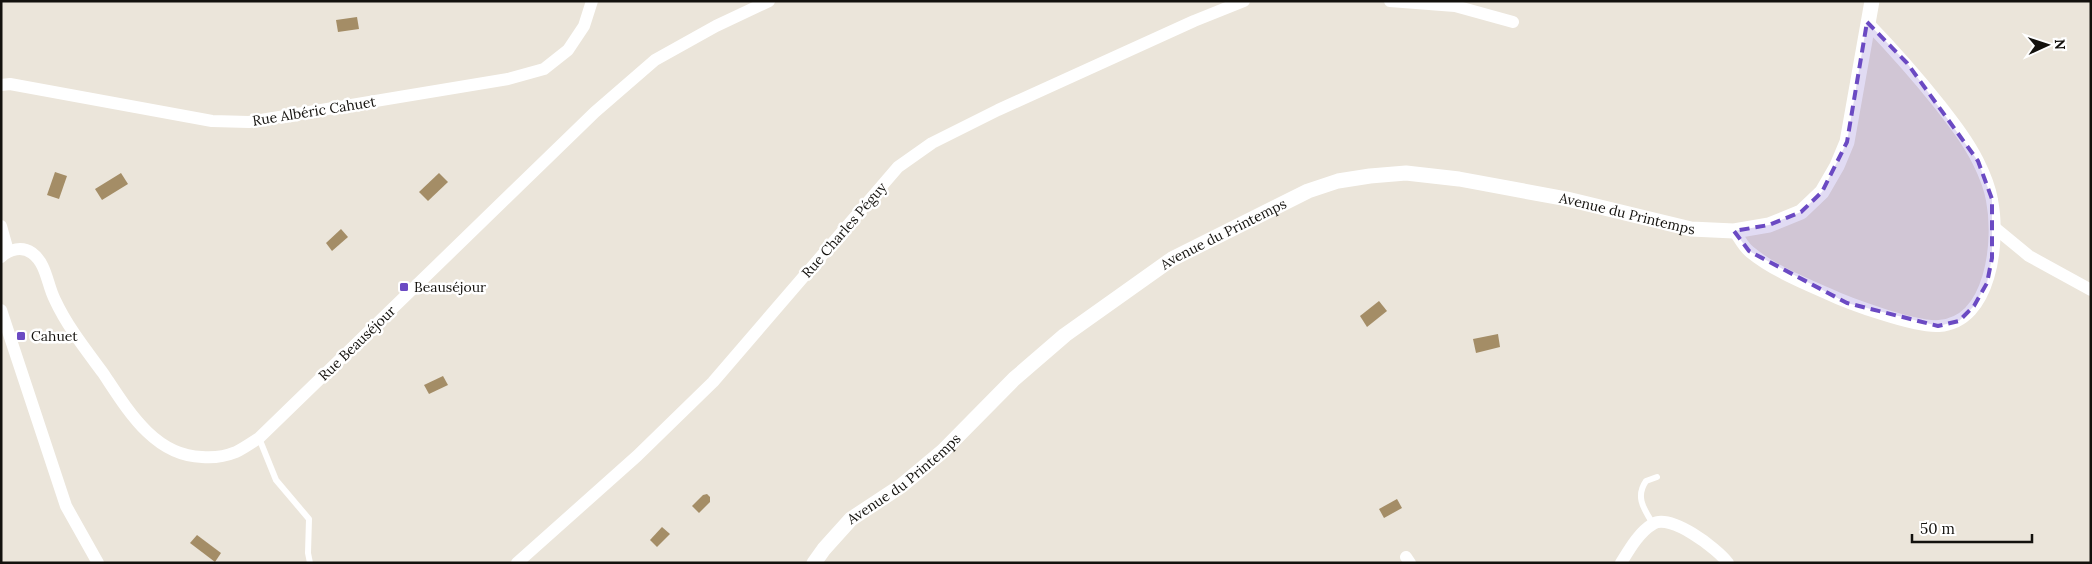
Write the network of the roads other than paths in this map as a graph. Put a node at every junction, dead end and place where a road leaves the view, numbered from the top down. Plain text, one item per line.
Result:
1 (769, 1) edge
2 (1244, 1) edge
3 (1390, 1) edge
4 (1872, 1) edge
5 (591, 2) edge
6 (1513, 22) dead end
7 (1867, 22) junction
8 (1, 85) edge
9 (1, 226) edge
10 (1995, 228) junction
11 (1734, 230) junction
12 (4, 254) edge
13 (2091, 290) edge
14 (1, 310) edge
15 (259, 438) junction
16 (1657, 477) dead end
17 (1653, 524) junction
18 (98, 563) edge
19 (310, 563) edge
20 (517, 563) edge
21 (814, 563) edge
22 (1621, 563) edge
23 (1728, 563) edge

1 - 15 street, Rue Beauséjour
2 - 20 street, Rue Charles Péguy
3 - 6 street
4 - 7 street, Avenue du Printemps
5 - 8 street, Rue Albéric Cahuet
7 - 10 street
7 - 11 street, Avenue du Printemps
9 - 12 street
10 - 11 street
10 - 13 street
11 - 21 street, Avenue du Printemps
12 - 15 street, Rue Beauséjour
14 - 18 street
15 - 19 lane
16 - 17 lane
17 - 22 street
17 - 23 street

